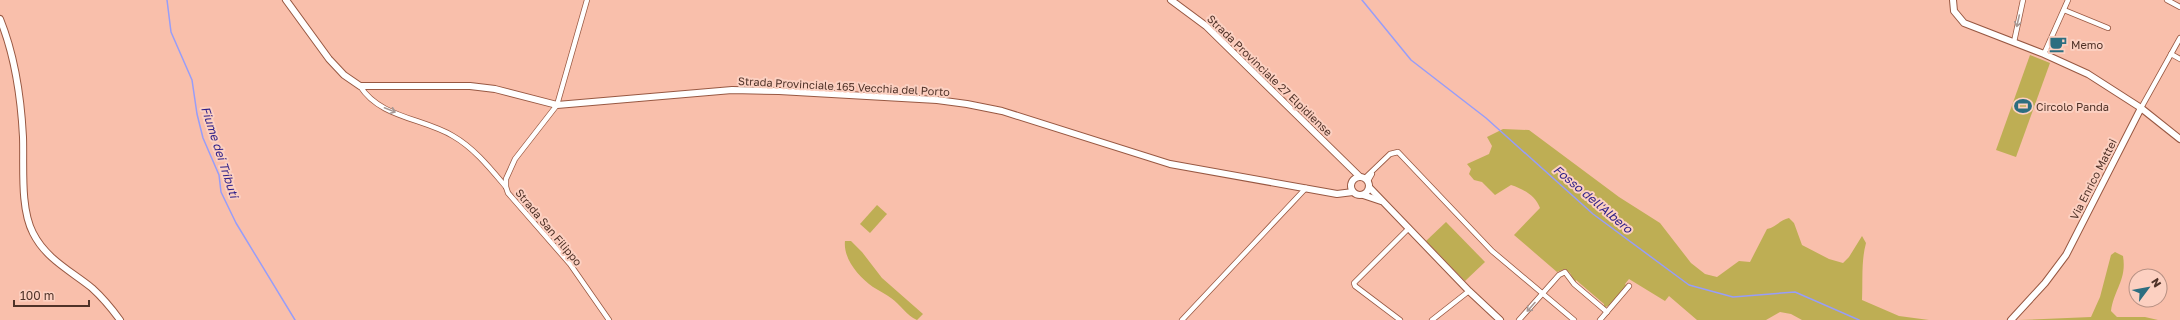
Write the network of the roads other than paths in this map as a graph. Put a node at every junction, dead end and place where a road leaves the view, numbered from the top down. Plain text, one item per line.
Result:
1 (286, 0) edge
2 (587, 0) edge
3 (1171, 0) edge
4 (2023, 0) edge
5 (2068, 0) edge
6 (2167, 0) edge
7 (1953, 3) edge
8 (2180, 7) edge
9 (2064, 10) junction
10 (0, 19) edge
11 (2108, 28) dead end
12 (2180, 38) edge
13 (2014, 42) junction
14 (2044, 54) junction
15 (2171, 54) junction
16 (2180, 59) edge
17 (360, 86) junction
18 (557, 105) junction
19 (2141, 108) junction
20 (2180, 140) edge
21 (1352, 169) junction
22 (1365, 180) junction
23 (1352, 182) junction
24 (506, 187) junction
25 (1306, 188) junction
26 (1353, 192) junction
27 (1337, 194) junction
28 (1363, 195) junction
29 (1384, 203) junction
30 (1408, 228) junction
31 (1629, 286) dead end
32 (1470, 291) junction
33 (1543, 294) junction
34 (1607, 312) junction
35 (120, 320) edge
36 (609, 320) edge
37 (1182, 320) edge
38 (1400, 320) edge
39 (1432, 320) edge
40 (1500, 320) edge
41 (1519, 320) edge
42 (1574, 320) edge
43 (1600, 320) edge
44 (2011, 320) edge

1 - 17 street
2 - 18 street
3 - 21 street, Strada Provinciale 27 Elpidiense
4 -> 13 street
5 - 9 street
6 - 8 street
7 - 13 street
9 - 11 street
9 - 14 street
10 - 35 street
12 - 15 street, Via Enrico Mattei
13 - 14 street
14 - 19 street
15 - 16 street
15 - 19 street, Via Enrico Mattei
17 - 18 street, Strada Provinciale 165 Vecchia del Porto
17 -> 24 street
18 - 24 street, Strada San Filippo
18 - 25 street, Strada Provinciale 165 Vecchia del Porto
19 - 20 street
19 - 44 street, Via Enrico Mattei
21 - 22 street, Strada Provinciale 27 Elpidiense
21 - 23 street
22 - 23 street
22 - 28 street
22 - 29 street, Strada Provinciale 27 Elpidiense
22 - 33 street
23 - 26 street
23 - 27 street
24 - 36 street, Strada San Filippo
25 - 27 street, Strada Provinciale 165 Vecchia del Porto
25 - 37 street
26 - 27 street, Strada Provinciale 165 Vecchia del Porto
26 - 28 street, Strada Provinciale 27 Elpidiense
28 - 29 street, Strada Provinciale 27 Elpidiense
29 - 30 street, Strada Provinciale 27 Elpidiense
30 - 32 street, Strada Provinciale 27 Elpidiense
30 - 38 street
31 - 34 street
32 - 39 street
32 - 40 street, Strada Provinciale 27 Elpidiense
33 - 34 street
33 -> 41 street
33 - 42 street
34 - 43 street

